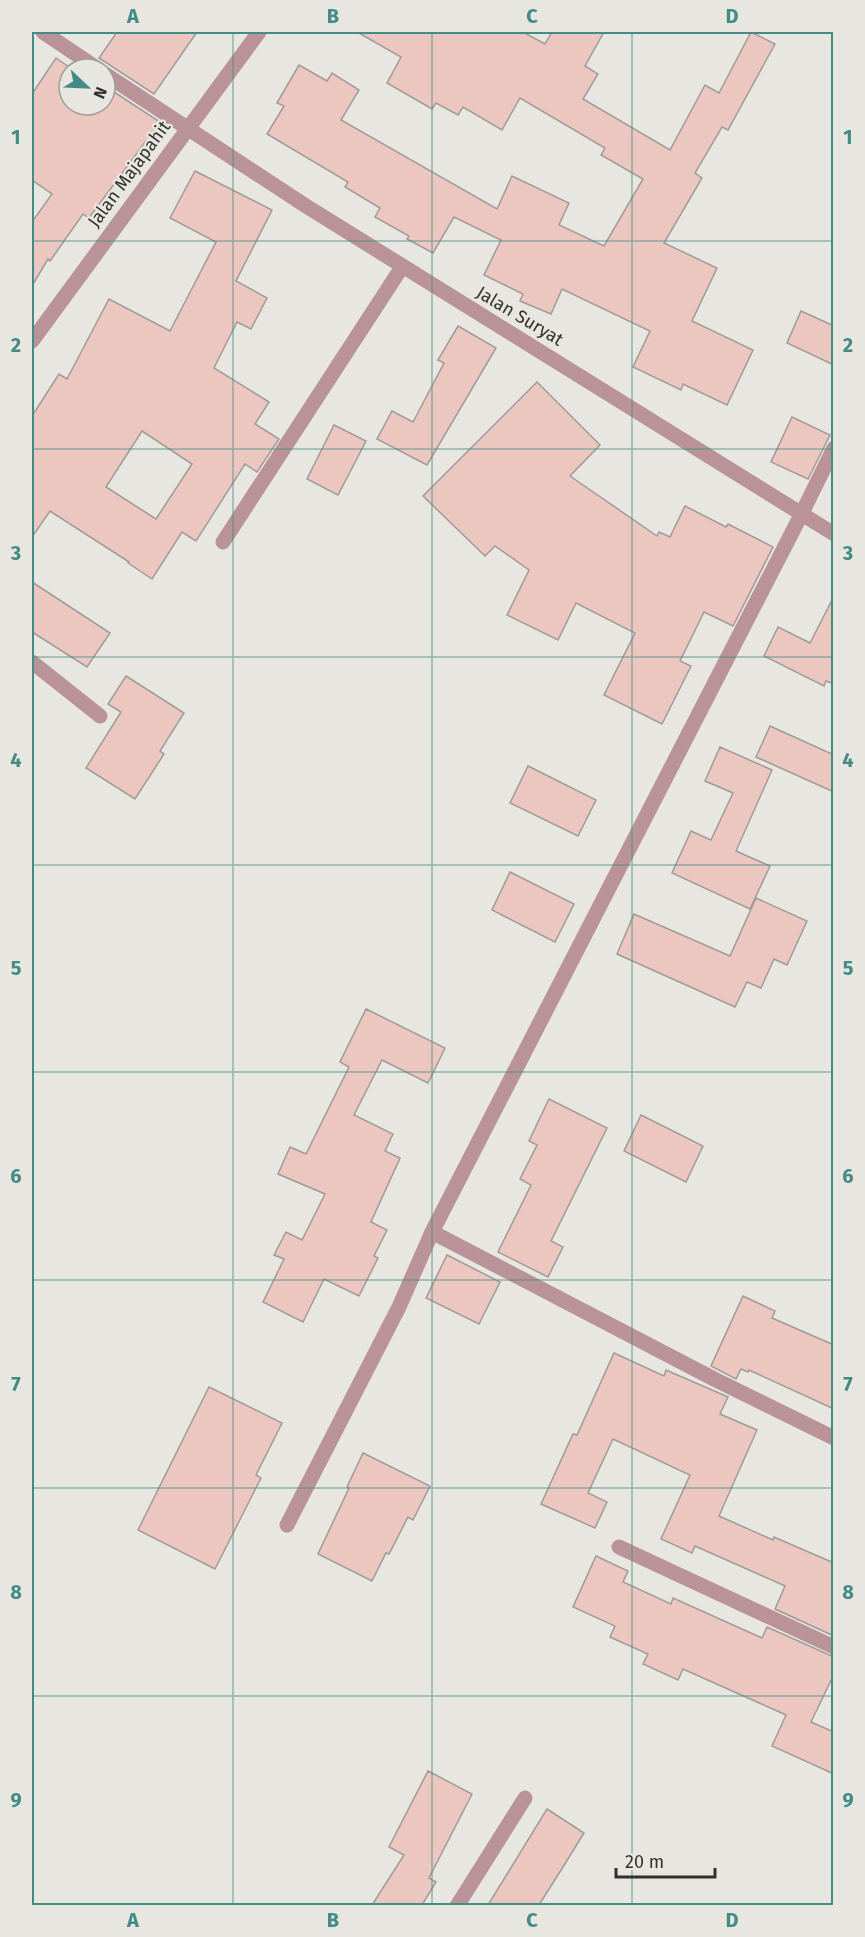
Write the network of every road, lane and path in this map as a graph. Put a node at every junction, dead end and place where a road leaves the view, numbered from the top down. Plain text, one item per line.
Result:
1 (43, 32) edge
2 (259, 32) edge
3 (80, 57) edge
4 (117, 82) edge
5 (187, 129) junction
6 (402, 267) junction
7 (32, 341) edge
8 (834, 448) edge
9 (801, 515) junction
10 (834, 534) edge
11 (223, 542) dead end
12 (32, 662) edge
13 (100, 716) dead end
14 (432, 1232) junction
15 (834, 1438) edge
16 (288, 1525) dead end
17 (619, 1546) dead end
18 (834, 1647) edge
19 (525, 1798) dead end
20 (457, 1905) edge

1 - 3 street
2 - 5 street, Jalan Majapahit
4 - 5 street, Jalan Suryat
5 - 6 street, Jalan Suryat
5 - 7 street, Jalan Majapahit
6 - 9 street, Jalan Suryat
6 - 11 street
8 - 9 street
9 - 10 street, Jalan Suryat
9 - 14 street
12 - 13 street
14 - 15 street
14 - 16 street
17 - 18 street
19 - 20 street

